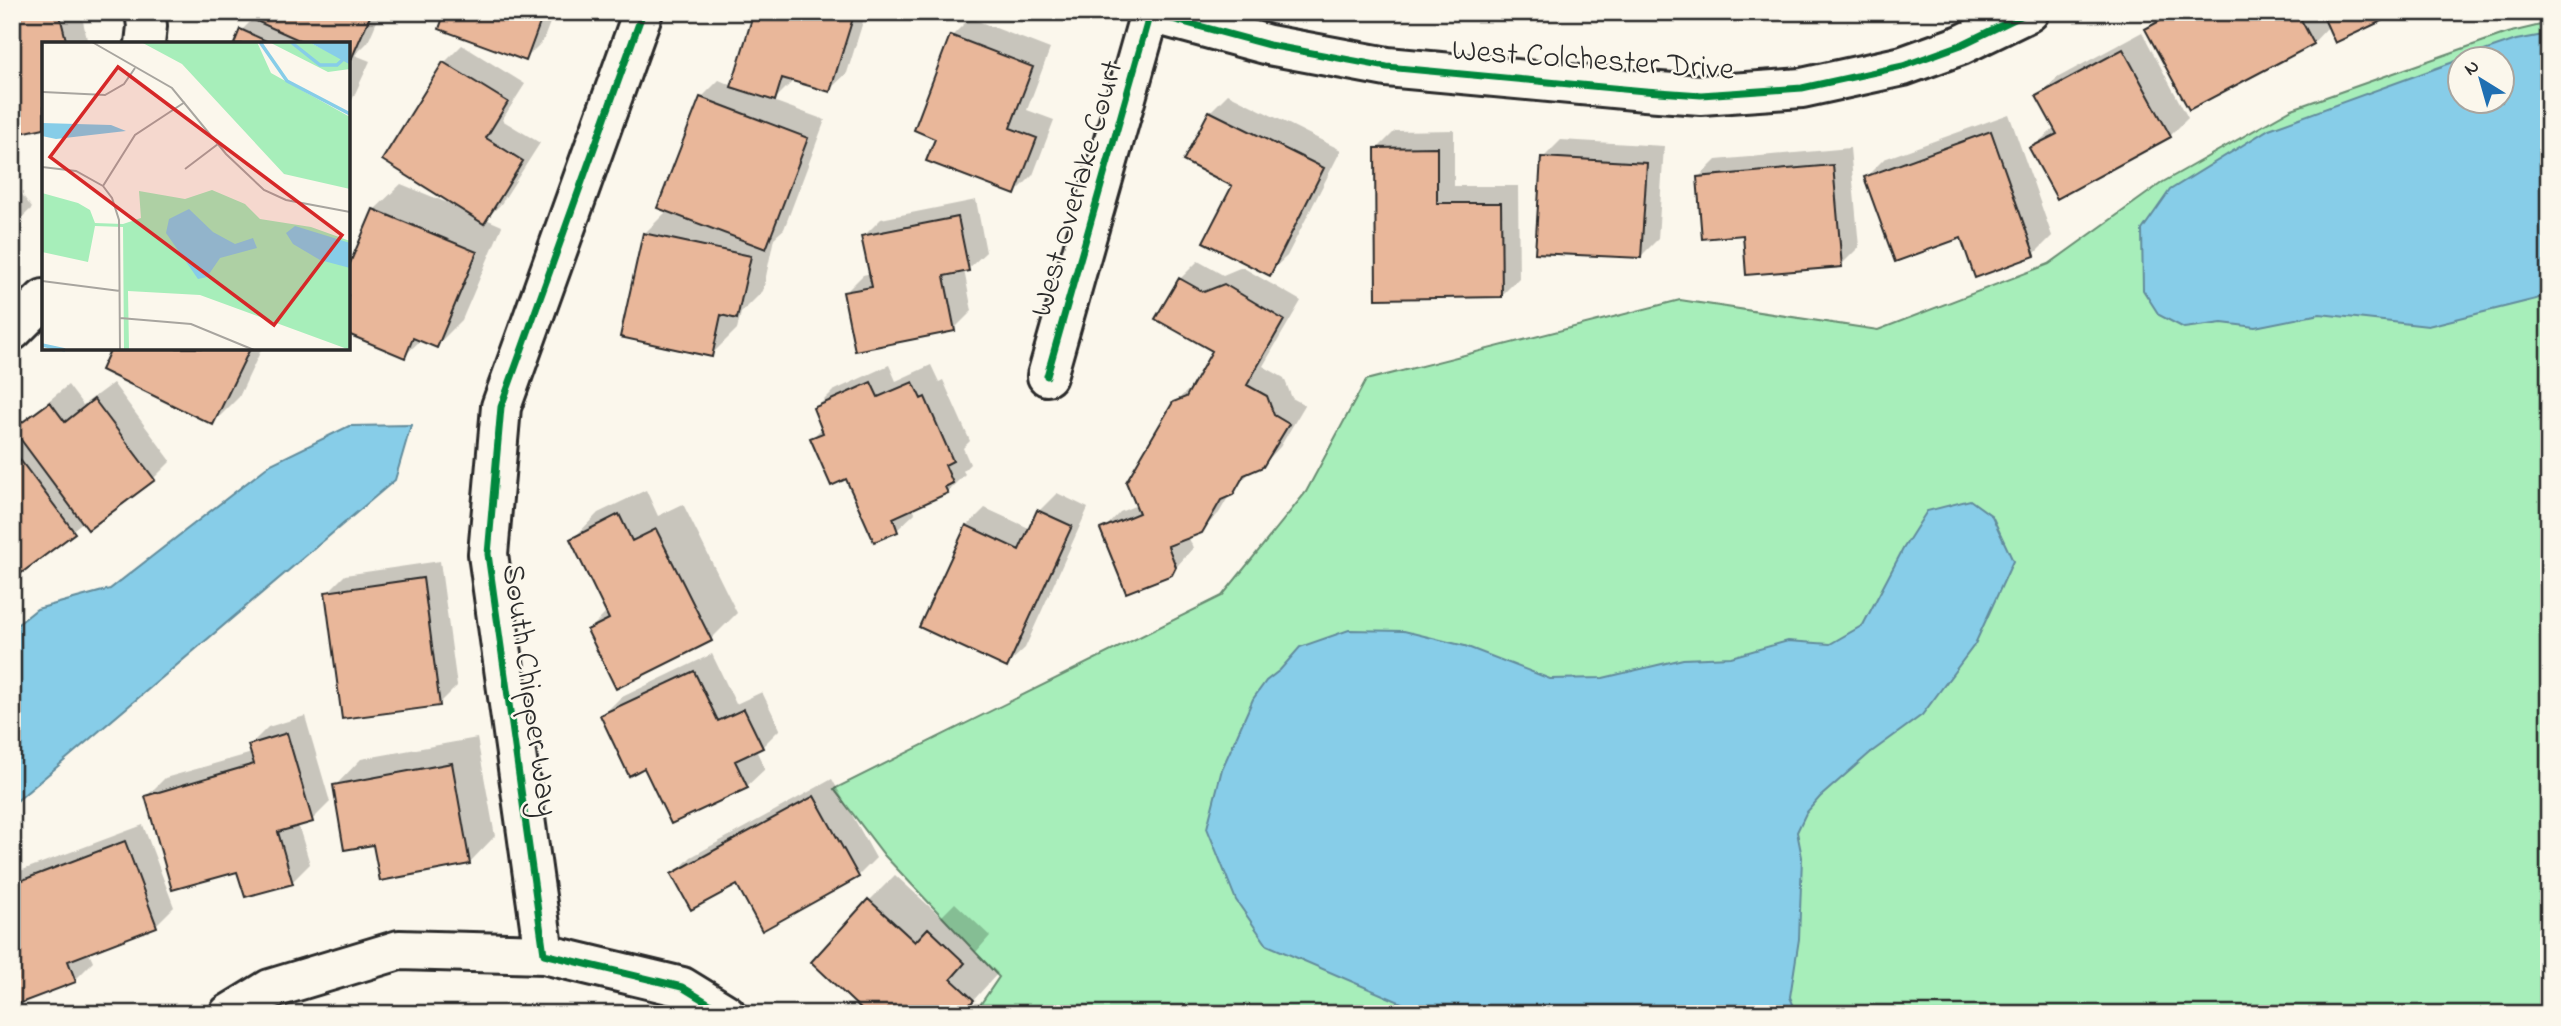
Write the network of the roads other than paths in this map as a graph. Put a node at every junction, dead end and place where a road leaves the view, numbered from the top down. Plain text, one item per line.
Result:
1 (145, 12) edge
2 (643, 12) edge
3 (2029, 12) edge
4 (1149, 13) edge
5 (145, 42) edge
6 (42, 301) edge
7 (12, 331) edge
8 (1047, 376) dead end
9 (544, 954) junction
10 (229, 1014) edge
11 (726, 1014) edge

1 - 5 street
2 - 9 street, South Chipper Way
3 - 4 street, West Colchester Drive
4 - 8 street, West Overlake Court
6 - 7 street
9 - 10 street
9 - 11 street

